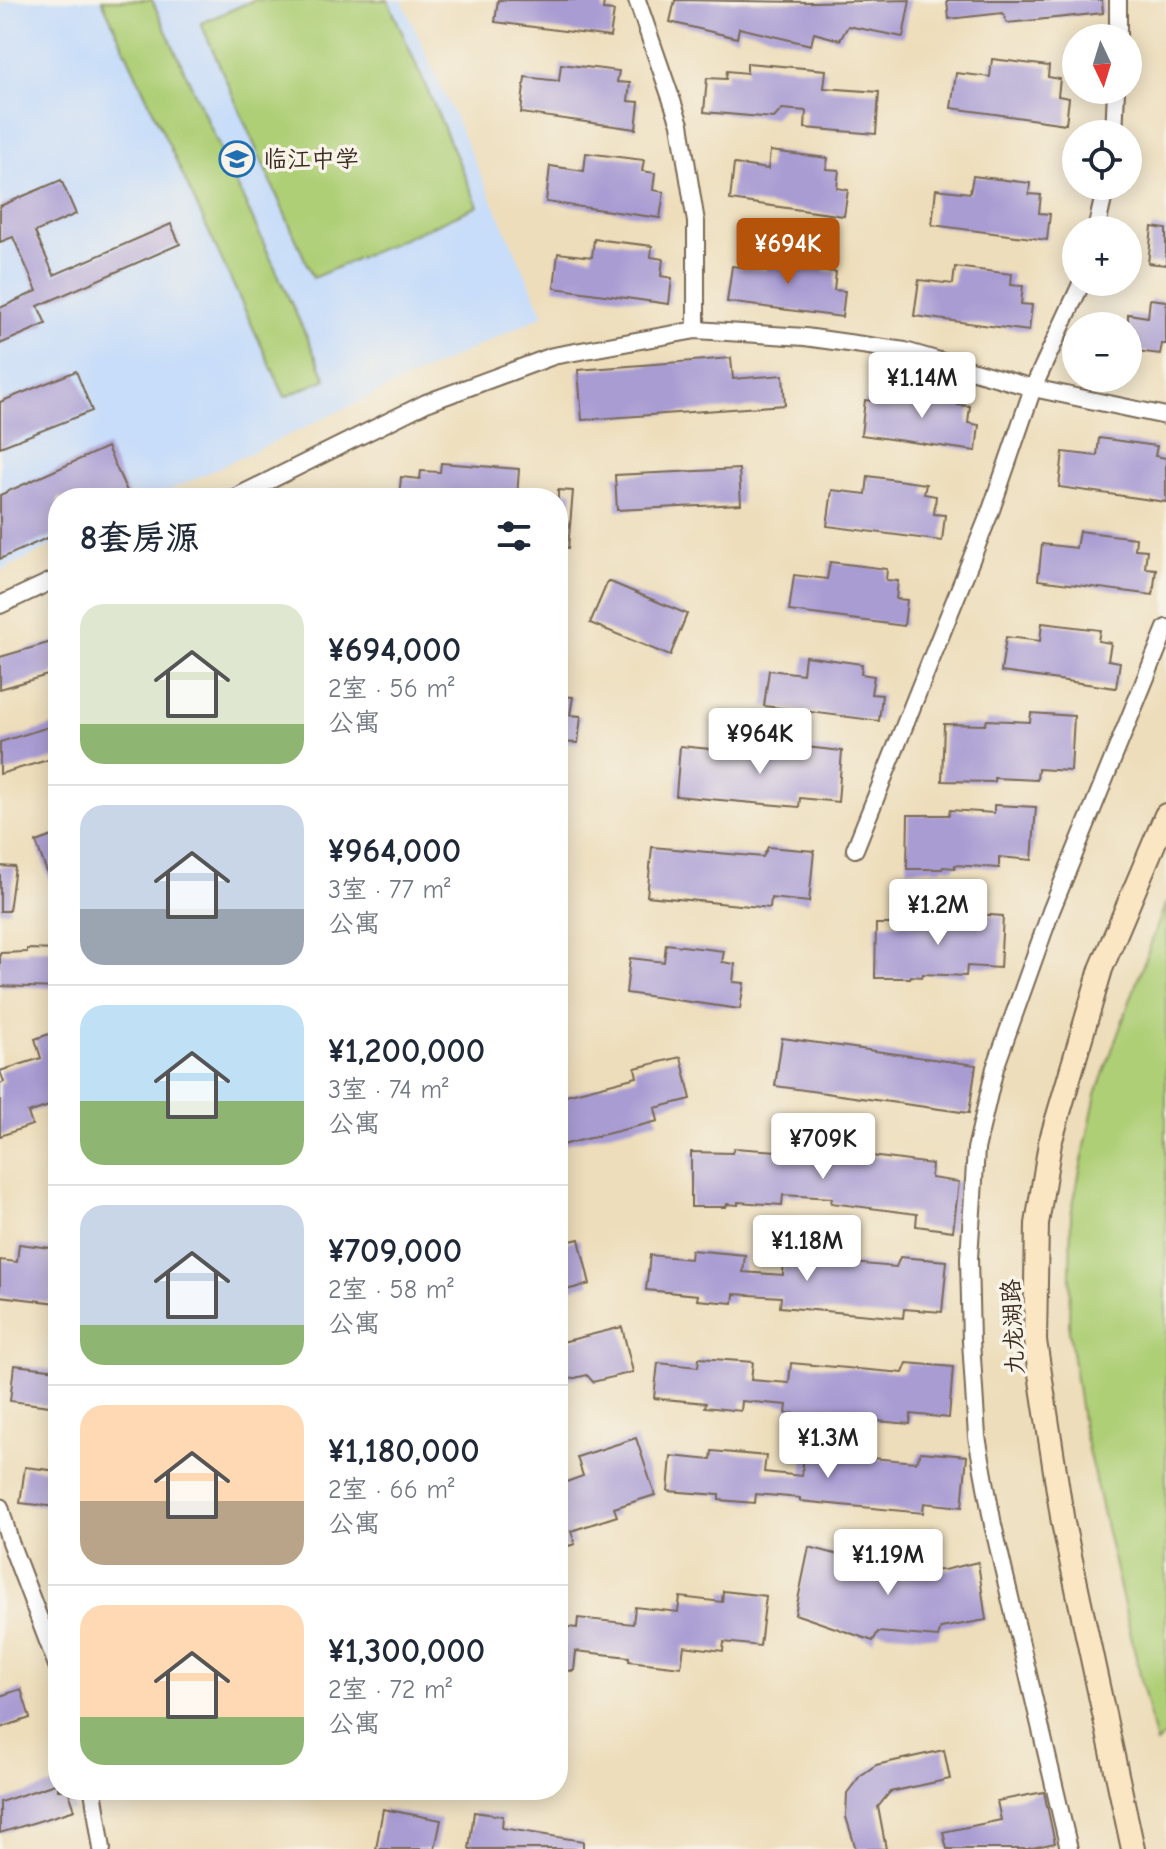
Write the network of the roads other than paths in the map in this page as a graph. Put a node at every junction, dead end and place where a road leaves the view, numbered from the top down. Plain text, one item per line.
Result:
1 (637, 0) edge
2 (1118, 0) edge
3 (1118, 24) edge
4 (1076, 296) edge
5 (696, 330) junction
6 (1033, 388) junction
7 (1166, 416) edge
8 (254, 488) edge
9 (48, 583) edge
10 (0, 605) edge
11 (1166, 628) edge
12 (1166, 815) edge
13 (855, 849) dead end
14 (0, 1507) edge
15 (48, 1642) edge
16 (95, 1800) edge
17 (102, 1849) edge
18 (1069, 1849) edge
19 (1133, 1849) edge

1 - 5 street
2 - 3 street
4 - 6 street
5 - 6 street
5 - 8 street
6 - 7 street
6 - 13 street
9 - 10 street
11 - 18 street
12 - 19 street, 九龙湖路
14 - 15 street
16 - 17 street

